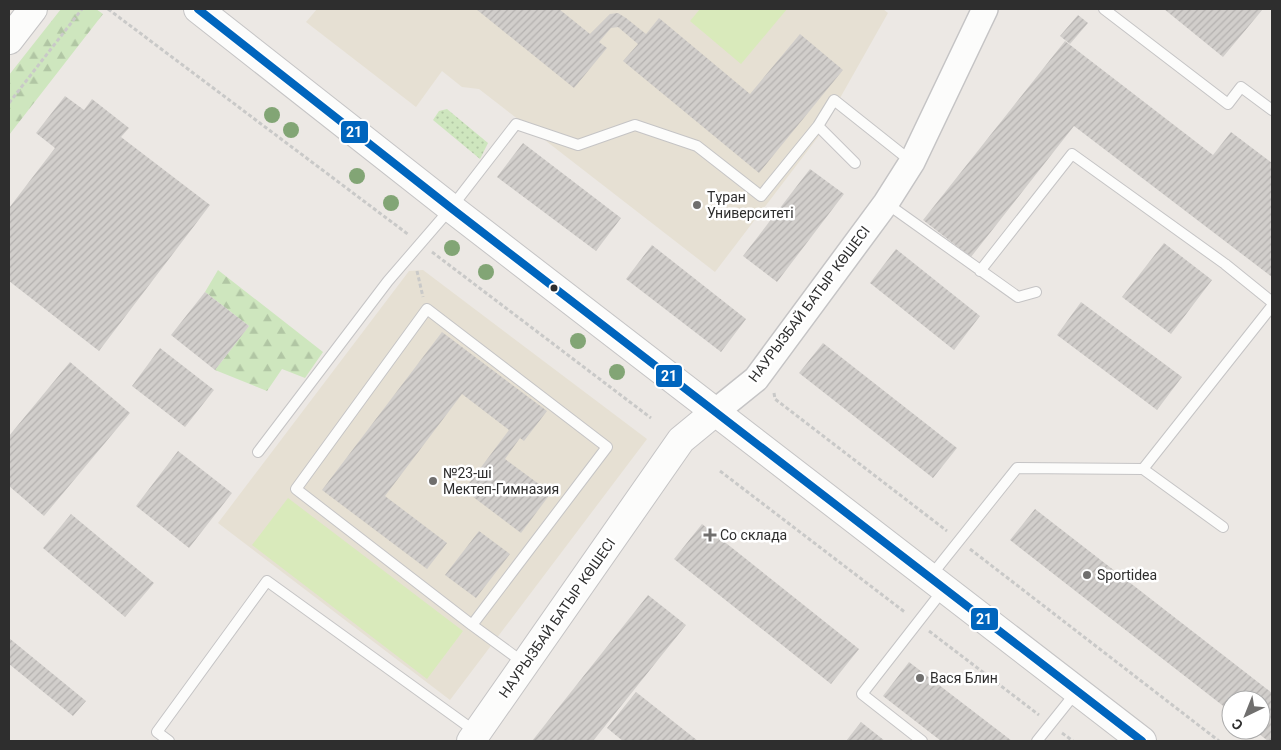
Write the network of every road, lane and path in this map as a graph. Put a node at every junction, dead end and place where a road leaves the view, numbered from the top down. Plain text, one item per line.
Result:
1 (33, 9) edge
2 (82, 9) edge
3 (108, 9) edge
4 (198, 9) edge
5 (986, 9) edge
6 (1104, 9) edge
7 (9, 40) edge
8 (9, 103) edge
9 (1272, 110) edge
10 (818, 126) junction
11 (912, 162) junction
12 (855, 163) dead end
13 (886, 203) junction
14 (451, 208) junction
15 (421, 244) junction
16 (980, 270) junction
17 (1036, 292) dead end
18 (1272, 302) edge
19 (1272, 306) edge
20 (774, 393) dead end
21 (715, 412) junction
22 (651, 418) dead end
23 (258, 452) dead end
24 (1144, 469) junction
25 (720, 471) dead end
26 (1224, 527) dead end
27 (960, 541) junction
28 (937, 583) junction
29 (918, 622) junction
30 (472, 625) junction
31 (525, 664) junction
32 (1077, 691) junction
33 (1051, 724) junction
34 (474, 737) edge
35 (169, 741) edge
36 (922, 741) edge
37 (1037, 741) edge
38 (1073, 741) edge
39 (1142, 741) edge
40 (1218, 741) edge

1 - 7 main road
2 - 8 path
3 - 15 path
4 - 14 main road
5 - 11 street, НАУРЫЗБАЙ БАТЫР КӨШЕСІ
6 - 9 lane
10 - 11 lane
10 - 12 lane
10 - 14 lane
11 - 13 street, НАУРЫЗБАЙ БАТЫР КӨШЕСІ
13 - 16 lane
13 - 21 street, НАУРЫЗБАЙ БАТЫР КӨШЕСІ
14 - 15 lane
14 - 21 main road
15 - 22 path
15 - 23 lane
16 - 17 lane
16 - 18 lane
19 - 24 lane
20 - 27 path
21 - 28 main road
21 - 31 main road, НАУРЫЗБАЙ БАТЫР КӨШЕСІ
24 - 26 lane
24 - 27 lane
25 - 29 path
27 - 28 lane
27 - 40 path
28 - 29 lane
28 - 32 main road
29 - 33 path
29 - 36 lane
30 - 30 lane
30 - 31 lane
31 - 34 main road, НАУРЫЗБАЙ БАТЫР КӨШЕСІ
32 - 33 lane
32 - 39 main road
33 - 37 lane
33 - 38 path
34 - 35 lane

